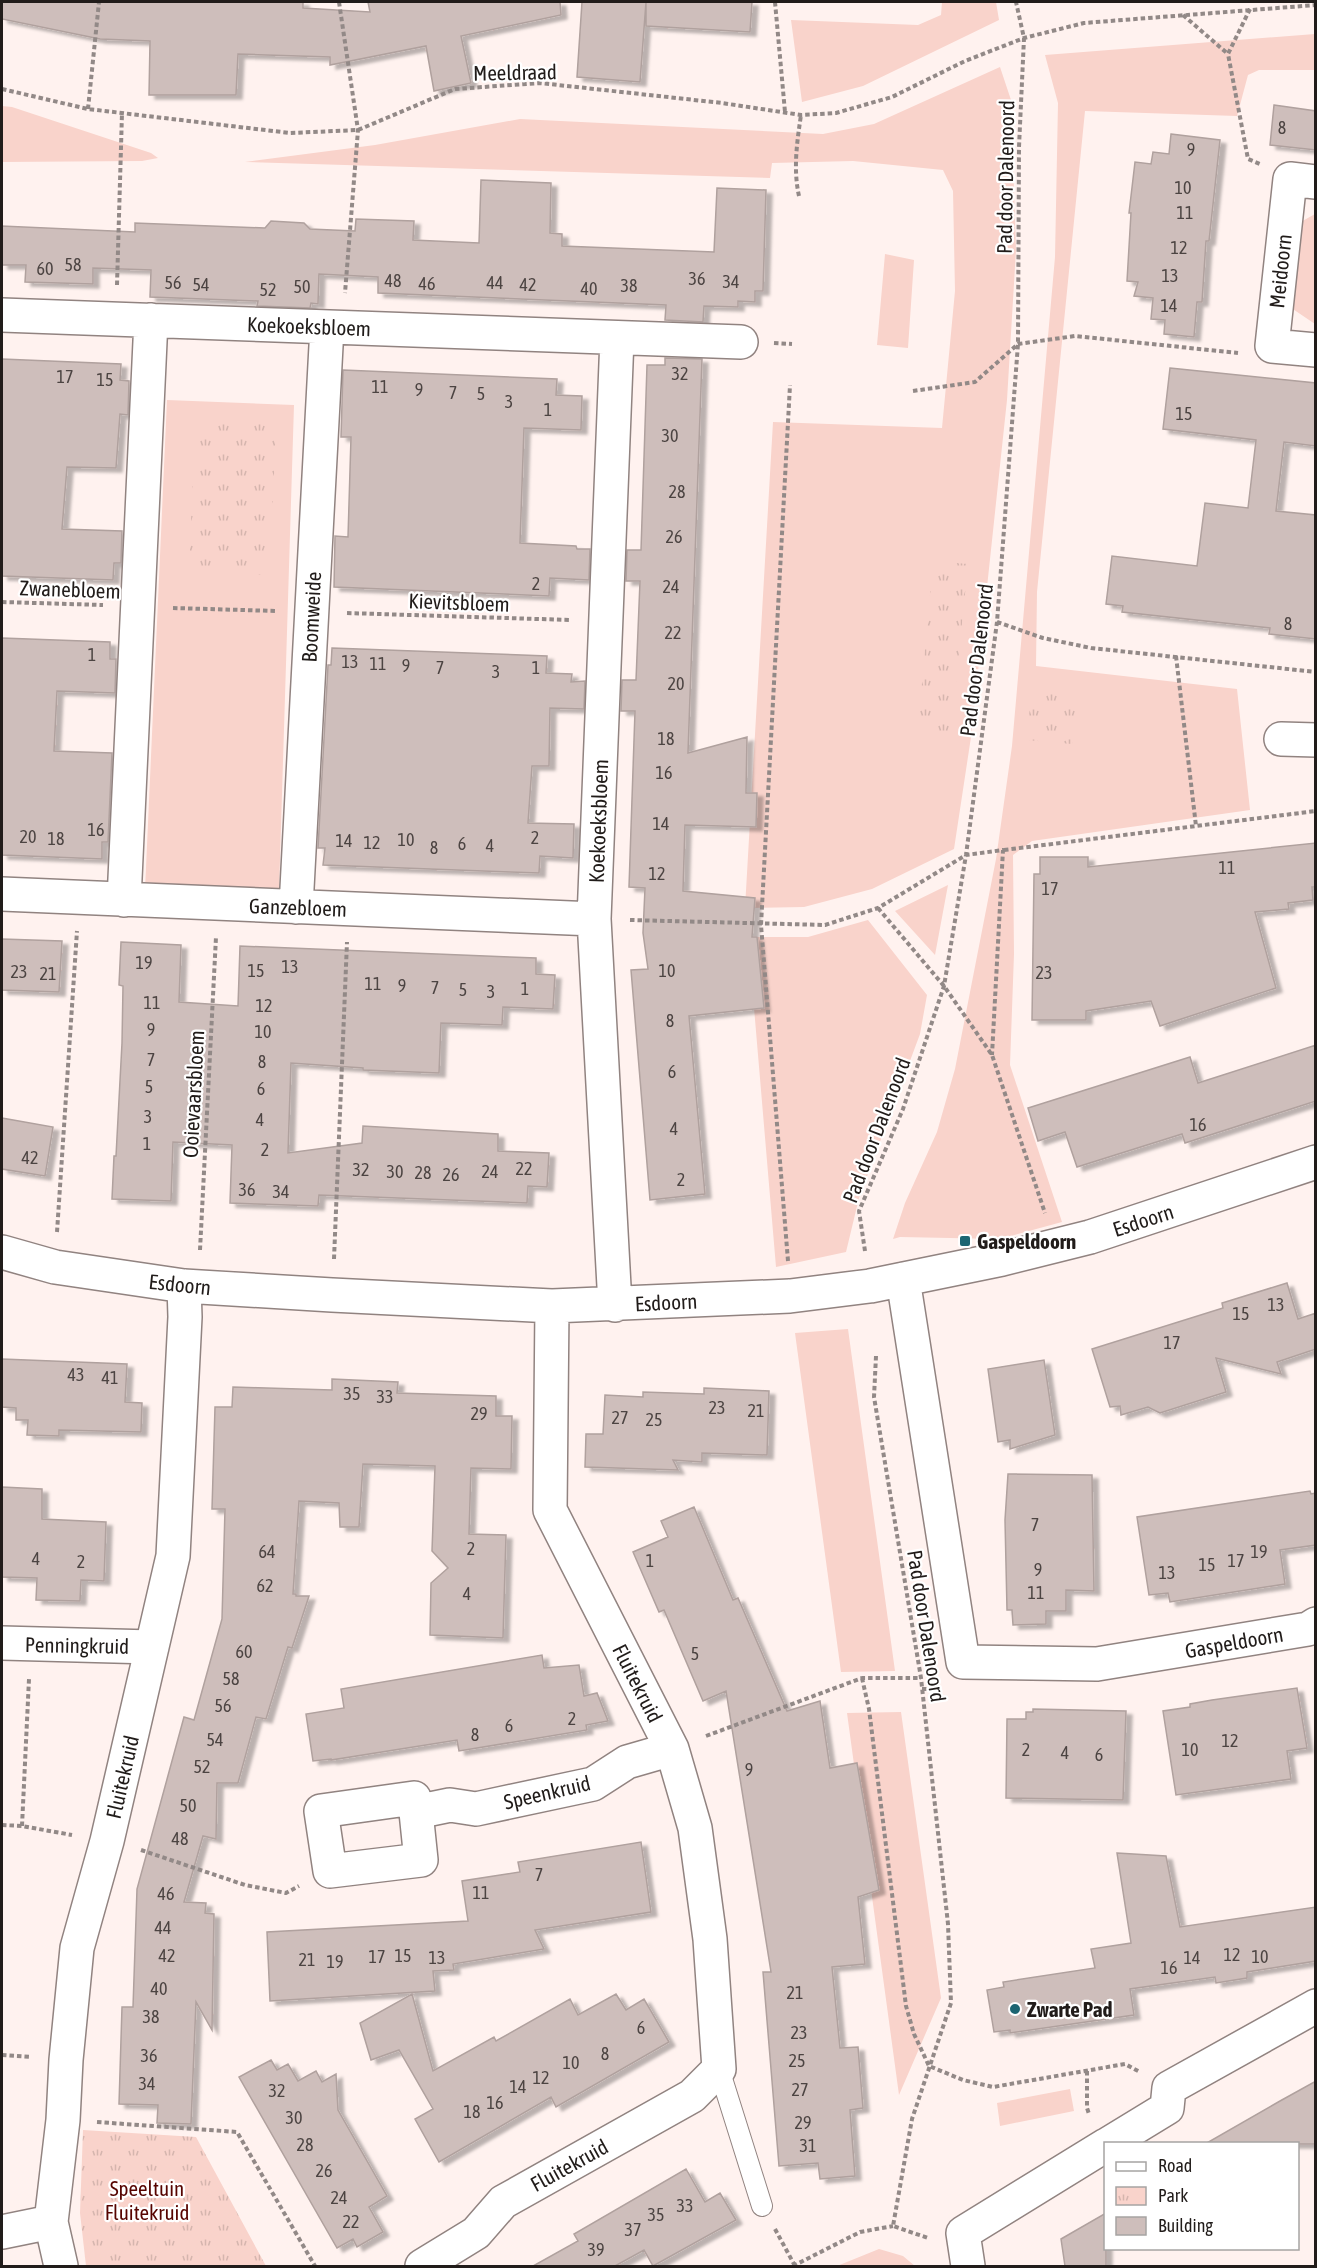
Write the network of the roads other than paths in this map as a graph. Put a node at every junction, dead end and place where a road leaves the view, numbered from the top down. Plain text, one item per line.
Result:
1 (1303, 181) edge
2 (2, 315) edge
3 (151, 320) junction
4 (335, 327) junction
5 (617, 338) junction
6 (741, 342) dead end
7 (1316, 350) edge
8 (1281, 739) dead end
9 (1316, 740) edge
10 (2, 894) edge
11 (124, 900) junction
12 (296, 907) junction
13 (594, 919) junction
14 (1316, 1162) edge
15 (2, 1252) edge
16 (903, 1280) junction
17 (191, 1287) junction
18 (615, 1305) junction
19 (552, 1306) junction
20 (1316, 1624) edge
21 (16, 1644) edge
22 (152, 1647) junction
23 (672, 1749) junction
24 (416, 1812) junction
25 (1316, 2006) edge
26 (720, 2069) junction
27 (1110, 2142) edge
28 (1104, 2146) edge
29 (762, 2206) road end
30 (51, 2223) junction
31 (2, 2232) edge
32 (61, 2266) edge
33 (422, 2266) edge
34 (968, 2266) edge

1 - 7 street, Meidoorn
2 - 3 street, Koekoeksbloem
3 - 4 street, Koekoeksbloem
3 - 11 street
4 - 5 street, Koekoeksbloem
4 - 12 street, Boomweide
5 - 6 street, Koekoeksbloem
5 - 13 street, Koekoeksbloem
8 - 9 street
10 - 11 street, Ganzebloem
11 - 12 street, Ganzebloem
12 - 13 street, Ganzebloem
13 - 18 street, Koekoeksbloem
14 - 16 street, Esdoorn
15 - 17 street, Esdoorn
16 - 18 street, Esdoorn
16 - 20 street, Gaspeldoorn
17 - 19 street, Esdoorn
17 - 22 street, Fluitekruid
18 - 19 street, Esdoorn
19 - 23 street, Fluitekruid
21 - 22 street, Penningkruid
22 - 30 street, Fluitekruid
23 - 24 street, Speenkruid
23 - 26 street, Fluitekruid
24 - 24 street
25 - 27 street
26 - 29 lane, Fluitekruid
26 - 33 street, Fluitekruid
28 - 34 street
30 - 31 street
30 - 32 street, Fluitekruid

